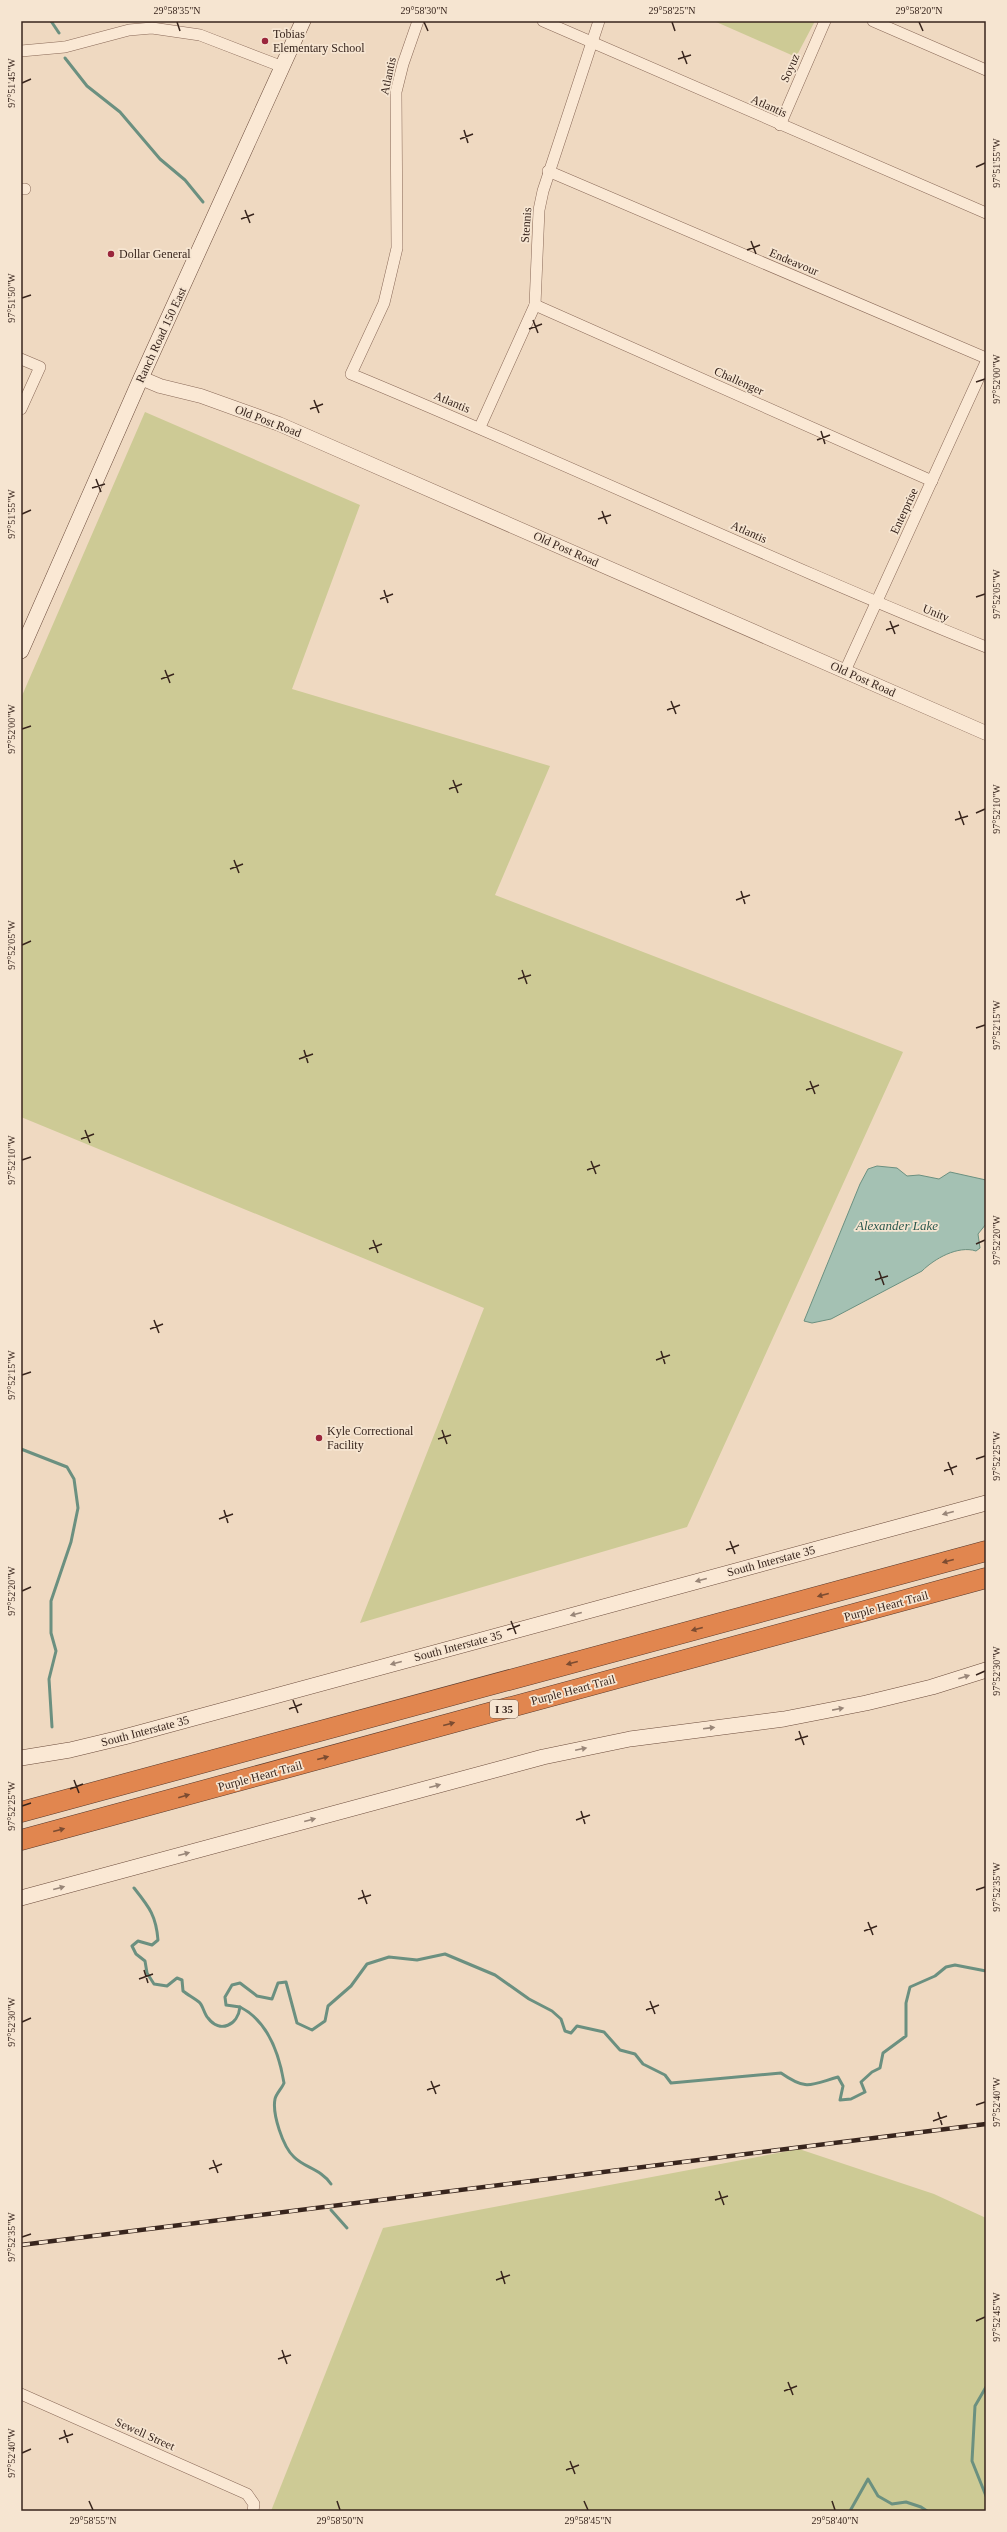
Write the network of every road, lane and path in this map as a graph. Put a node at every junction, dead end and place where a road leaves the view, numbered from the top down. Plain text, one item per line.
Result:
1 (303, 21) edge
2 (418, 21) edge
3 (543, 21) edge
4 (599, 21) edge
5 (825, 21) edge
6 (873, 21) edge
7 (592, 42) junction
8 (21, 51) edge
9 (283, 67) junction
10 (986, 70) edge
11 (780, 125) junction
12 (548, 171) junction
13 (986, 213) edge
14 (535, 305) junction
15 (986, 358) edge
16 (21, 359) edge
17 (986, 362) edge
18 (141, 378) junction
19 (21, 409) edge
20 (480, 427) junction
21 (932, 481) junction
22 (876, 603) junction
23 (986, 647) edge
24 (21, 651) edge
25 (845, 671) junction
26 (986, 733) edge
27 (986, 1503) edge
28 (986, 1551) edge
29 (986, 1578) edge
30 (986, 1670) edge
31 (21, 1758) edge
32 (21, 1812) edge
33 (21, 1840) edge
34 (21, 1898) edge
35 (21, 2394) edge
36 (254, 2508) edge

1 - 9 main road, Ranch Road 150 East
2 - 20 street, Atlantis
3 - 7 street, Atlantis
4 - 7 street, Stennis
5 - 11 street, Soyuz
6 - 10 street
7 - 11 street, Atlantis
7 - 12 street, Stennis
8 - 9 street
9 - 18 main road, Ranch Road 150 East
11 - 13 street, Atlantis
12 - 14 street, Stennis
12 - 15 street, Endeavour
14 - 20 street, Stennis
14 - 21 street, Challenger
16 - 19 street
17 - 21 street, Enterprise
18 - 24 main road, Ranch Road 150 East
18 - 25 street, Old Post Road
20 - 22 street, Atlantis
21 - 22 street, Enterprise
22 - 23 street, Unity
22 - 25 street, Enterprise
25 - 26 street, Old Post Road
27 -> 31 main road, South Interstate 35
28 -> 32 highway, I 35
33 -> 29 highway, Purple Heart Trail / I 35
34 -> 30 main road
35 - 36 street, Sewell Street

